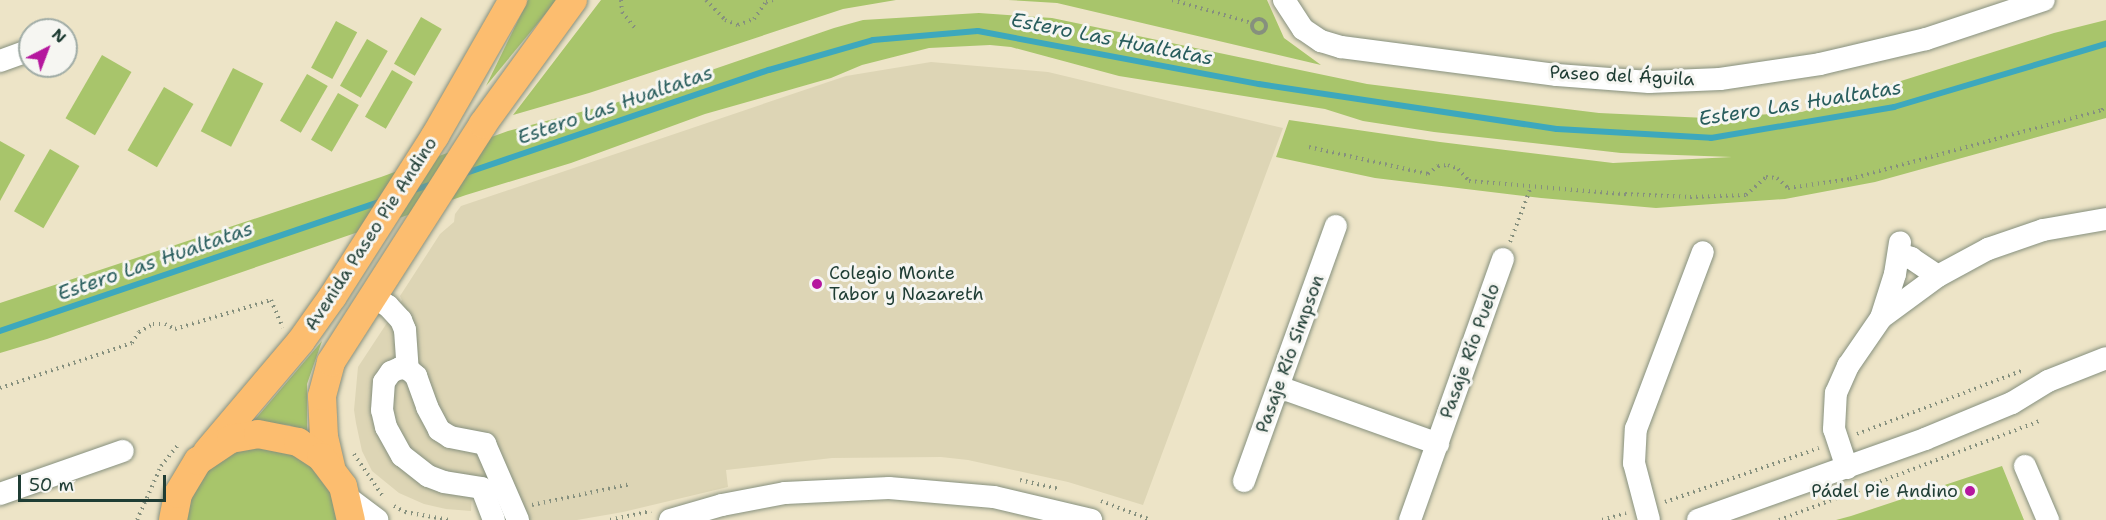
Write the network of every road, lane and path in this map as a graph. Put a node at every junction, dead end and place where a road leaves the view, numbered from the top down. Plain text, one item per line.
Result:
1 (513, 0) edge
2 (573, 0) edge
3 (621, 0) edge
4 (706, 0) edge
5 (773, 0) edge
6 (1172, 0) edge
7 (1284, 0) edge
8 (2044, 0) edge
9 (1252, 23) dead end
10 (636, 28) dead end
11 (18, 54) edge
12 (0, 61) edge
13 (2106, 105) edge
14 (1309, 147) dead end
15 (1531, 187) junction
16 (2106, 219) edge
17 (1336, 226) dead end
18 (1703, 252) dead end
19 (1503, 259) joint
20 (1938, 276) junction
21 (372, 296) junction
22 (1881, 318) junction
23 (284, 329) dead end
24 (2106, 358) edge
25 (408, 369) junction
26 (1279, 387) junction
27 (0, 388) edge
28 (2040, 421) dead end
29 (1437, 444) junction
30 (351, 447) dead end
31 (123, 451) dead end
32 (207, 453) junction
33 (2025, 465) dead end
34 (331, 467) junction
35 (1846, 468) junction
36 (1244, 481) dead end
37 (491, 482) junction
38 (631, 484) dead end
39 (0, 494) edge
40 (383, 497) dead end
41 (349, 508) edge
42 (383, 512) edge
43 (171, 515) edge
44 (509, 516) edge
45 (449, 520) edge
46 (670, 520) edge
47 (1090, 520) edge
48 (1410, 520) edge
49 (1648, 520) edge
50 (1698, 520) edge
51 (1779, 520) edge
52 (2048, 520) edge

1 - 32 main road, Avenida Paseo Pie Andino
2 - 21 main road, Avenida Paseo Pie Andino
3 - 10 path
4 - 5 path
6 - 9 path
7 - 8 street, Paseo del Águila
11 - 12 street
13 - 15 path
14 - 15 path
15 - 19 path
16 - 20 street
17 - 26 street, Pasaje Río Simpson
18 - 49 street
19 - 29 street, Pasaje Río Puelo
20 - 22 street
20 - 22 street
21 - 25 street
21 - 34 main road, Avenida Paseo Pie Andino
22 - 35 street
23 - 27 path
24 - 35 street
25 - 37 street
25 - 37 street
26 - 29 street
26 - 36 street, Pasaje Río Simpson
28 - 51 path
29 - 48 street, Pasaje Río Puelo
30 - 40 path
31 - 39 street
32 - 34 main road
32 - 43 main road, Avenida Paseo Pie Andino
33 - 52 street
34 - 41 main road
35 - 50 street
37 - 44 street
38 - 44 path
41 - 42 street
42 - 45 path
46 - 47 street

